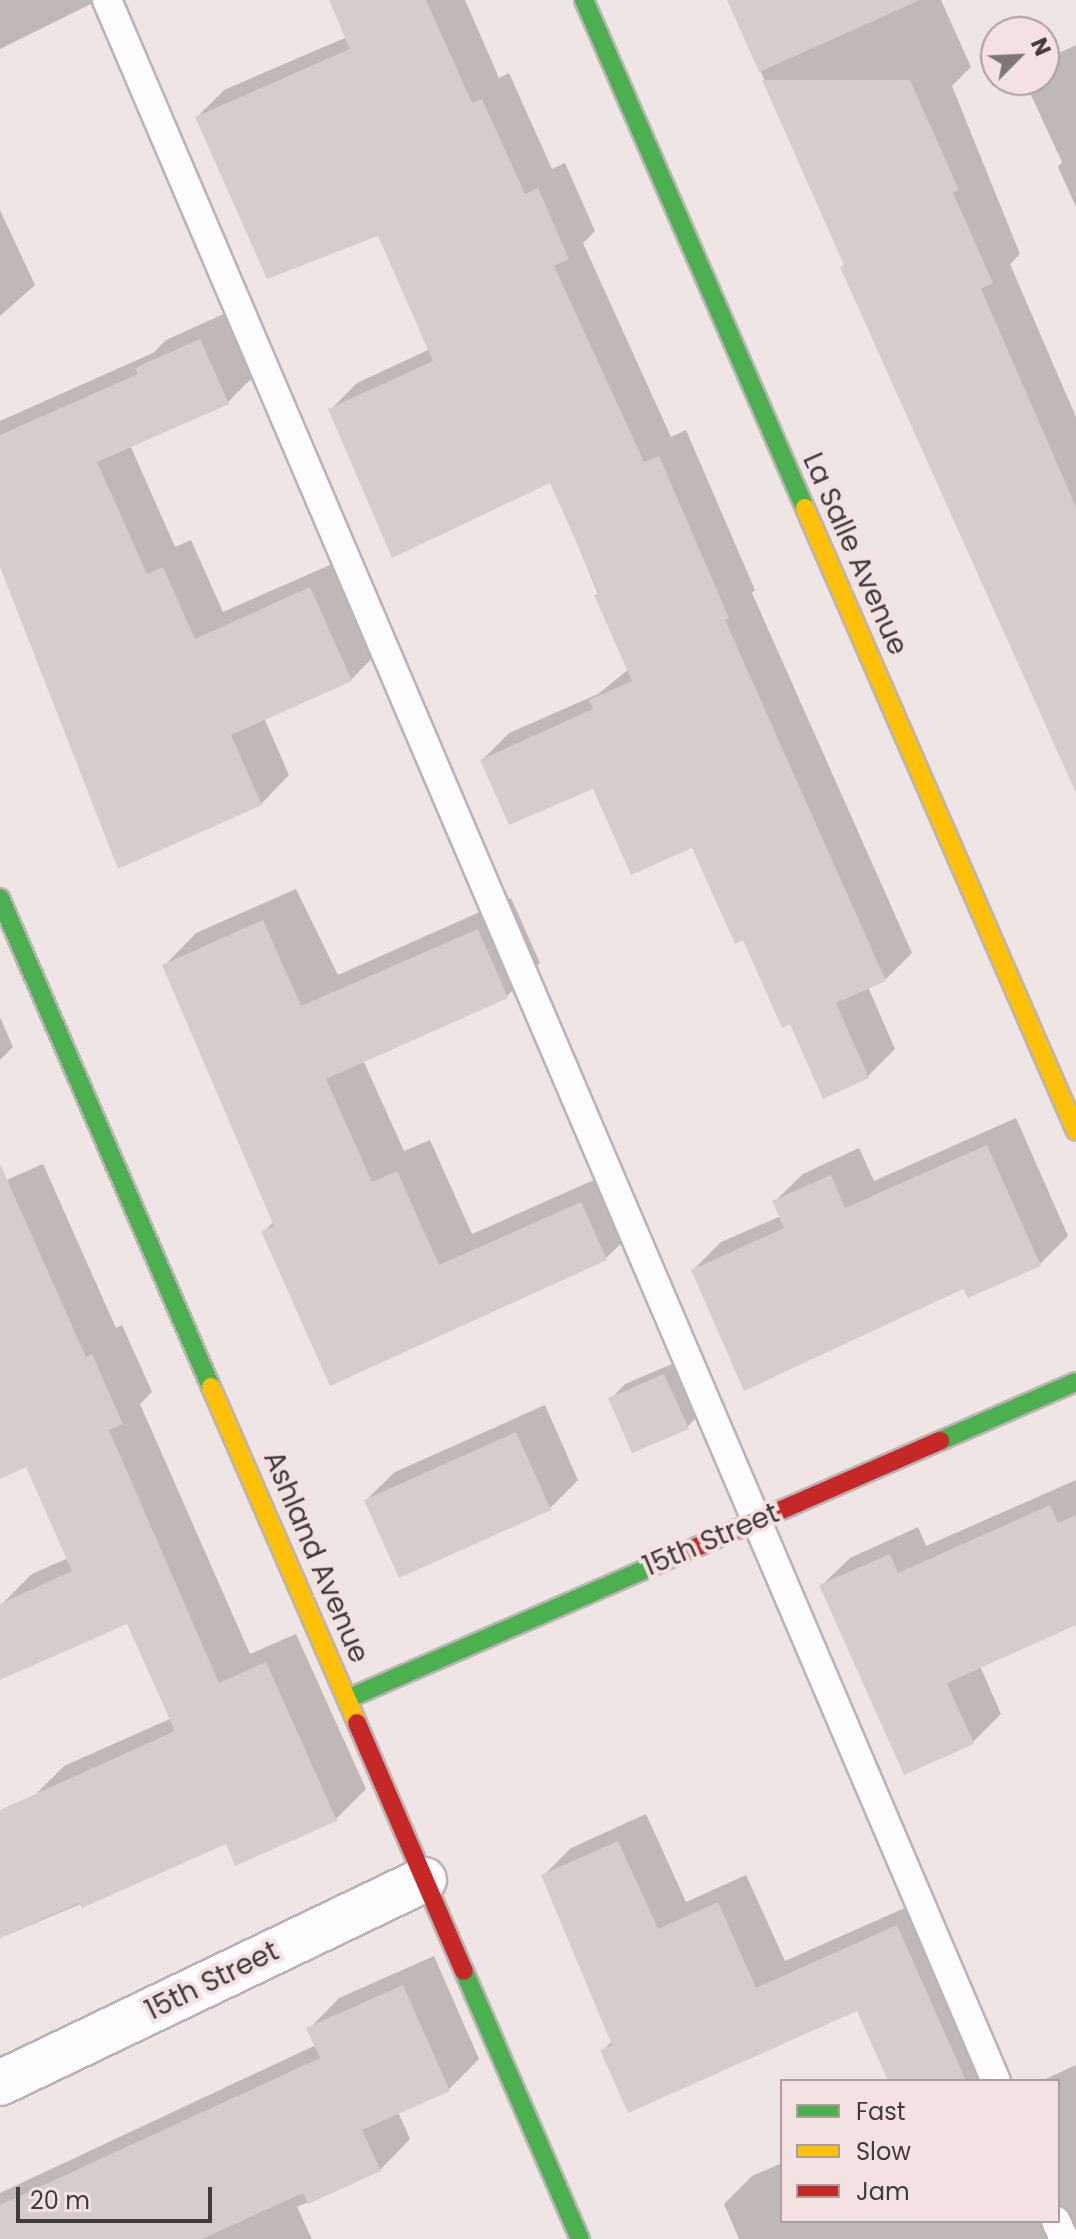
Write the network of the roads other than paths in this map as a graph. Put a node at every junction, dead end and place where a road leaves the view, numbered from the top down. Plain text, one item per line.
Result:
1 (107, 0) edge
2 (584, 0) edge
3 (0, 898) edge
4 (1076, 1131) edge
5 (1076, 1382) edge
6 (756, 1521) junction
7 (347, 1699) junction
8 (424, 1880) junction
9 (995, 2079) edge
10 (0, 2083) edge
11 (580, 2239) edge

1 - 6 lane
2 - 4 street, La Salle Avenue
3 - 7 street, Ashland Avenue
5 - 6 street, 15th Street
6 - 7 street, 15th Street
6 - 9 lane
7 - 8 street, Ashland Avenue
8 - 10 street, 15th Street
8 - 11 street, Ashland Avenue

